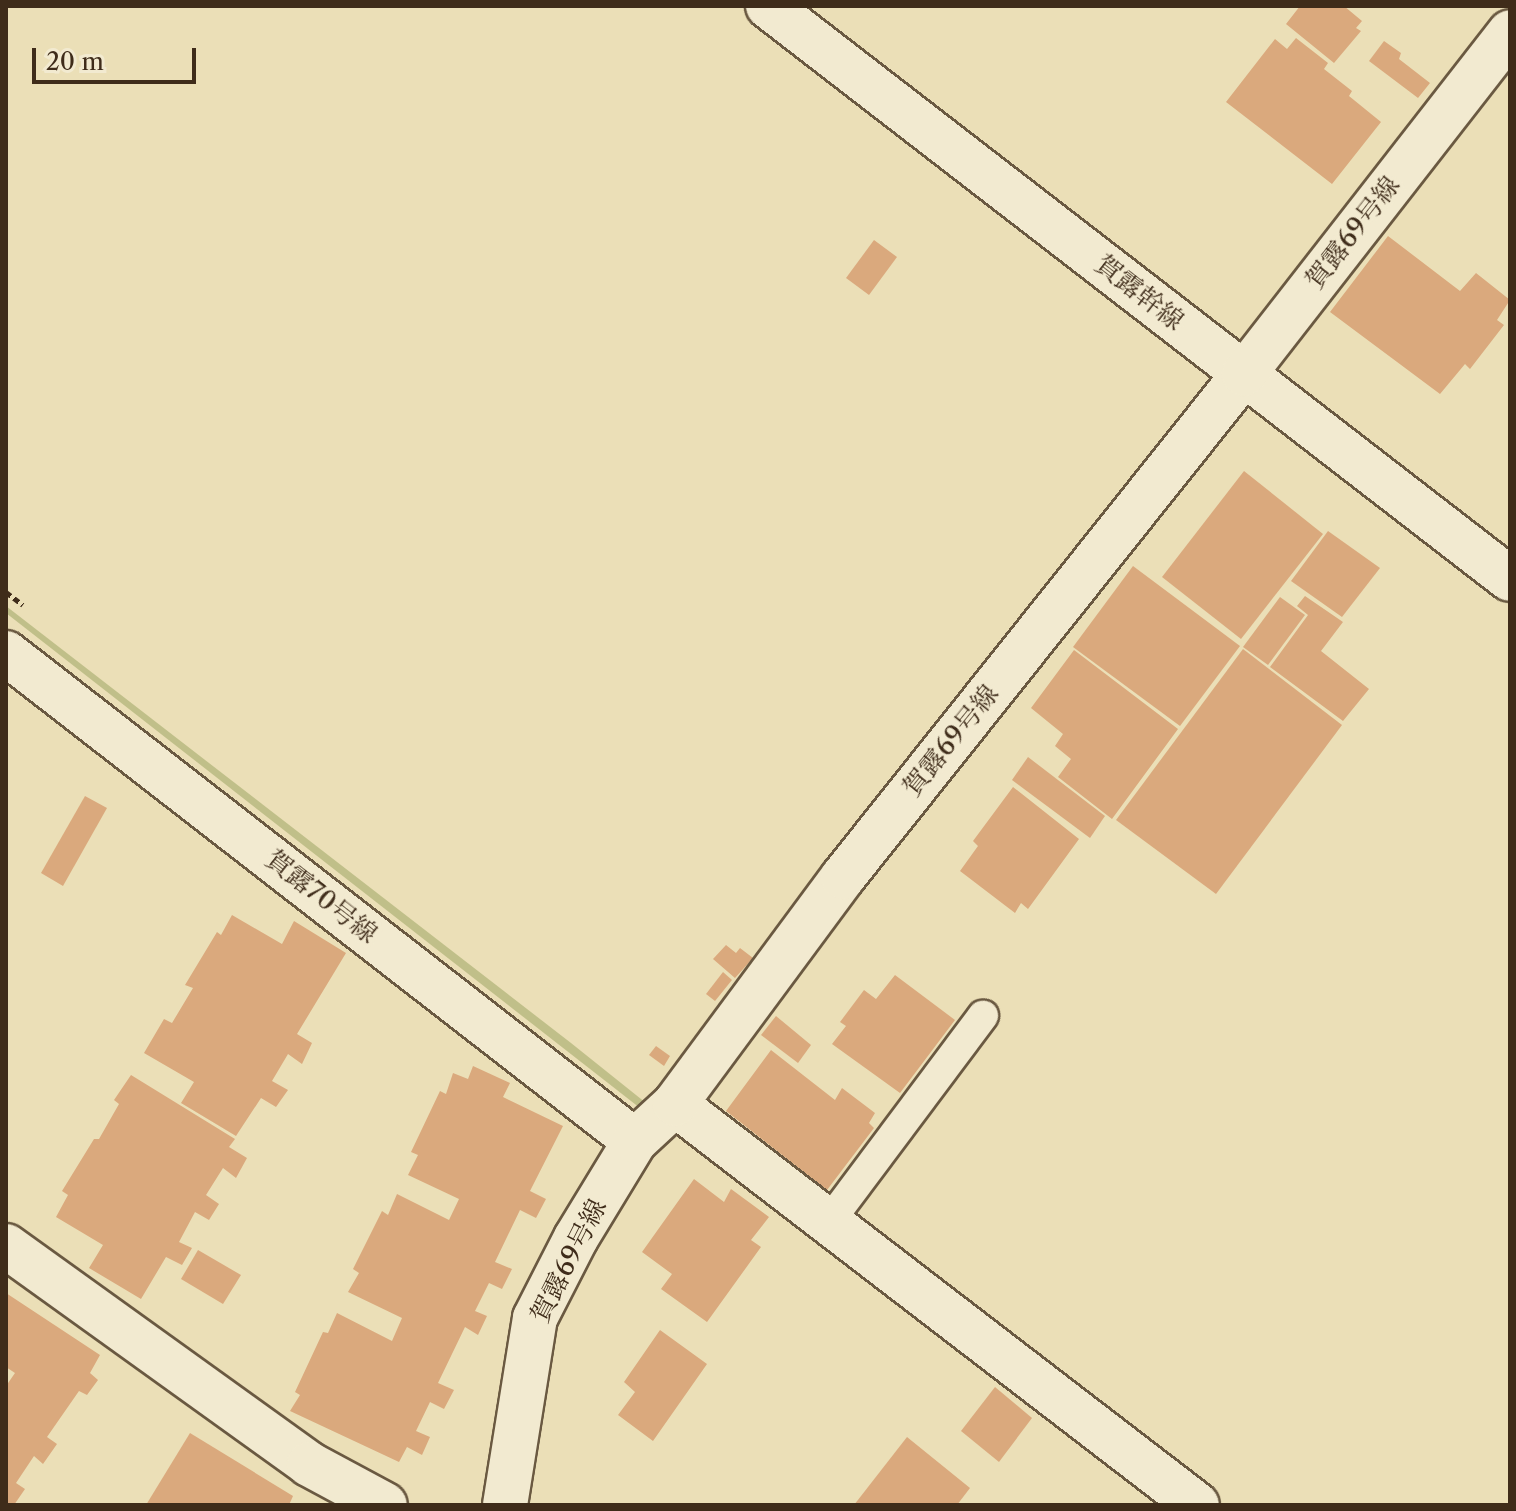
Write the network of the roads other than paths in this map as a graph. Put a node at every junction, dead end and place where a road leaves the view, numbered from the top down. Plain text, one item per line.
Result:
1 (768, 6) edge
2 (1510, 32) edge
3 (1244, 374) junction
4 (1510, 579) edge
5 (6, 653) edge
6 (983, 1016) dead end
7 (675, 1104) junction
8 (635, 1141) junction
9 (828, 1223) junction
10 (6, 1246) edge
11 (385, 1505) edge
12 (505, 1505) edge
13 (1197, 1505) edge

1 - 3 street, 賀露幹線
2 - 3 street, 賀露69号線
3 - 4 street, 賀露幹線
3 - 7 street, 賀露69号線
5 - 8 street, 賀露70号線
6 - 9 lane
7 - 8 street, 賀露69号線
7 - 9 street
8 - 12 street, 賀露69号線
9 - 13 street
10 - 11 street

